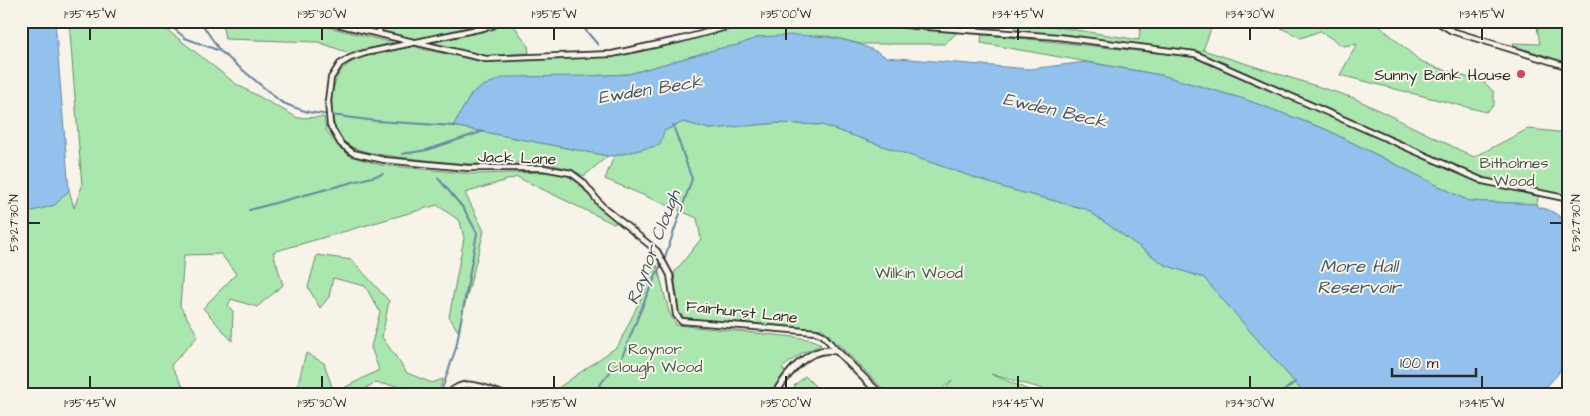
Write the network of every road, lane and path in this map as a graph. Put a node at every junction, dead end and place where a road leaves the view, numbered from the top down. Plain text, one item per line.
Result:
1 (324, 21) edge
2 (380, 21) edge
3 (500, 21) edge
4 (773, 21) edge
5 (871, 21) edge
6 (1436, 21) edge
7 (379, 34) junction
8 (414, 43) junction
9 (1569, 67) edge
10 (1569, 199) edge
11 (657, 251) joint
12 (837, 350) junction
13 (448, 395) edge
14 (505, 395) edge
15 (774, 395) edge
16 (881, 395) edge

1 - 7 street
2 - 7 street
3 - 8 street
4 - 8 street
5 - 10 street
6 - 9 street
7 - 8 street
8 - 11 street, Jack Lane
11 - 12 street, Fairhurst Lane
12 - 15 street
12 - 16 street
13 - 14 street

